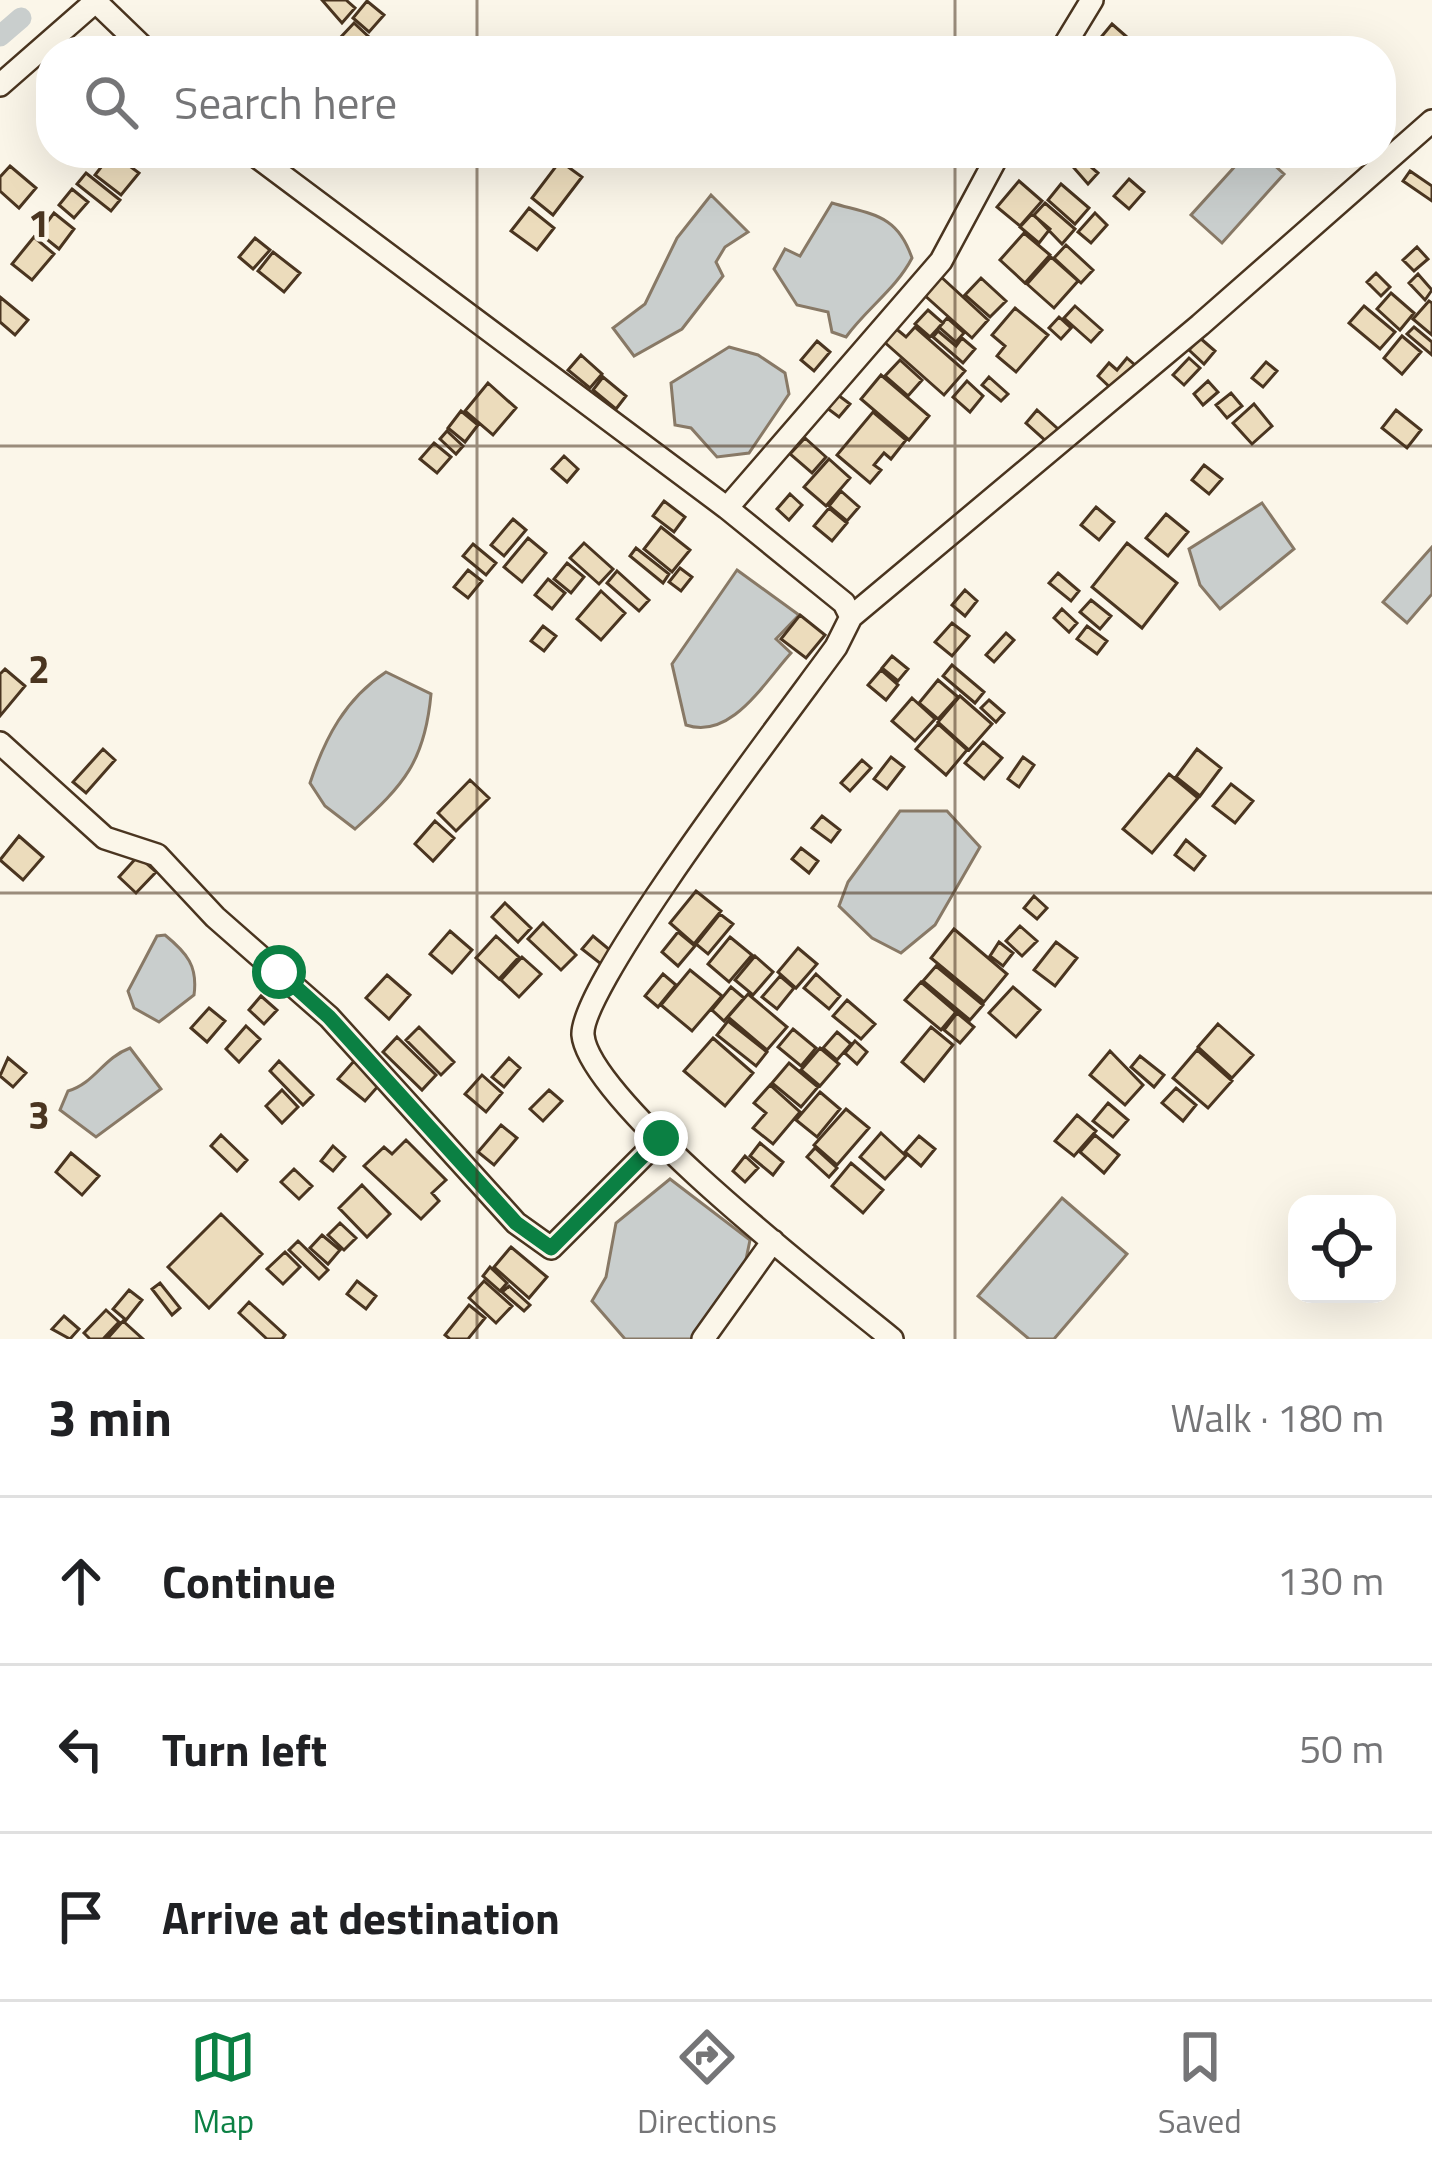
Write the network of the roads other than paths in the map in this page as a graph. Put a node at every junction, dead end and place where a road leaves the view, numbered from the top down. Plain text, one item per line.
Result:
1 (1092, 0) edge
2 (95, 1) edge
3 (56, 36) edge
4 (131, 36) edge
5 (1070, 36) edge
6 (36, 54) edge
7 (0, 86) edge
8 (1432, 121) edge
9 (1396, 153) edge
10 (272, 168) edge
11 (991, 168) edge
12 (1379, 168) edge
13 (727, 508) junction
14 (851, 616) junction
15 (0, 742) edge
16 (661, 1138) junction
17 (773, 1241) junction
18 (703, 1339) edge
19 (892, 1339) edge

1 - 5 street
2 - 3 street
2 - 4 street
6 - 7 street
8 - 9 street
10 - 13 street
11 - 13 street
12 - 14 street
13 - 14 street
14 - 16 street
15 - 16 street
16 - 17 street
17 - 18 street
17 - 19 street

